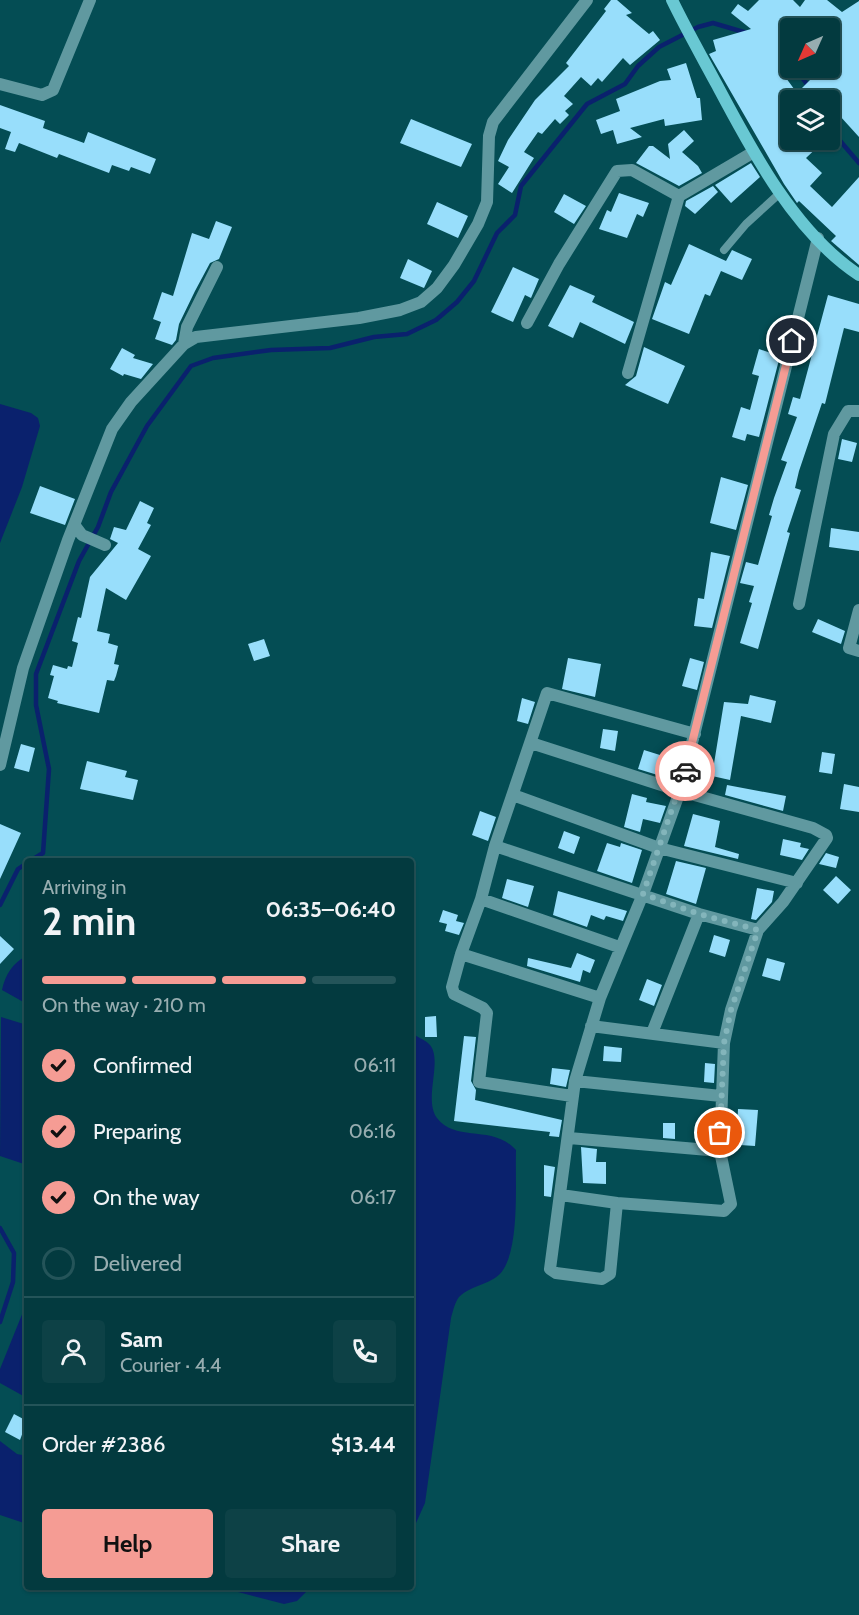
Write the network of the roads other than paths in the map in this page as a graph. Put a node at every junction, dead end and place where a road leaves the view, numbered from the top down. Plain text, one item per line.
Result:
1 (90, 0) edge
2 (587, 0) edge
3 (672, 0) edge
4 (0, 84) edge
5 (752, 153) junction
6 (780, 193) junction
7 (679, 196) junction
8 (818, 238) junction
9 (724, 250) dead end
10 (217, 267) dead end
11 (859, 275) edge
12 (527, 323) dead end
13 (184, 344) junction
14 (628, 373) dead end
15 (859, 411) edge
16 (79, 531) junction
17 (101, 543) dead end
18 (799, 604) dead end
19 (859, 610) edge
20 (859, 651) edge
21 (695, 734) junction
22 (531, 743) junction
23 (0, 765) edge
24 (680, 791) junction
25 (513, 795) junction
26 (495, 846) junction
27 (659, 848) junction
28 (797, 883) junction
29 (643, 894) junction
30 (481, 898) junction
31 (699, 914) junction
32 (758, 930) junction
33 (619, 947) junction
34 (462, 954) junction
35 (600, 998) junction
36 (591, 1026) junction
37 (652, 1033) junction
38 (724, 1043) junction
39 (575, 1081) junction
40 (572, 1096) junction
41 (721, 1096) junction
42 (569, 1138) junction
43 (720, 1151) junction
44 (561, 1195) junction
45 (617, 1203) junction

1 - 4 street
2 - 13 street
3 - 5 main road
5 - 6 main road
5 - 7 street
6 - 8 main road
6 - 9 lane
7 - 12 street
7 - 14 street
8 - 11 main road
8 - 21 street
10 - 13 street
13 - 16 street
15 - 18 street
16 - 17 street
16 - 23 street
19 - 20 street
21 - 22 street
21 - 24 street
22 - 24 street
22 - 25 street
24 - 27 street
24 - 28 street
25 - 26 street
25 - 27 street
26 - 29 street
26 - 30 street
27 - 28 street
27 - 29 street
28 - 32 street
29 - 31 street
29 - 33 street
30 - 33 street
30 - 34 street
31 - 32 street
31 - 37 street
32 - 38 street
33 - 35 street
34 - 35 street
34 - 40 street
35 - 36 street
36 - 37 street
36 - 39 street
37 - 38 street
38 - 41 street
39 - 40 street
39 - 41 street
40 - 42 street
41 - 43 street
42 - 43 street
42 - 44 street
43 - 45 street
44 - 45 street
44 - 45 street

